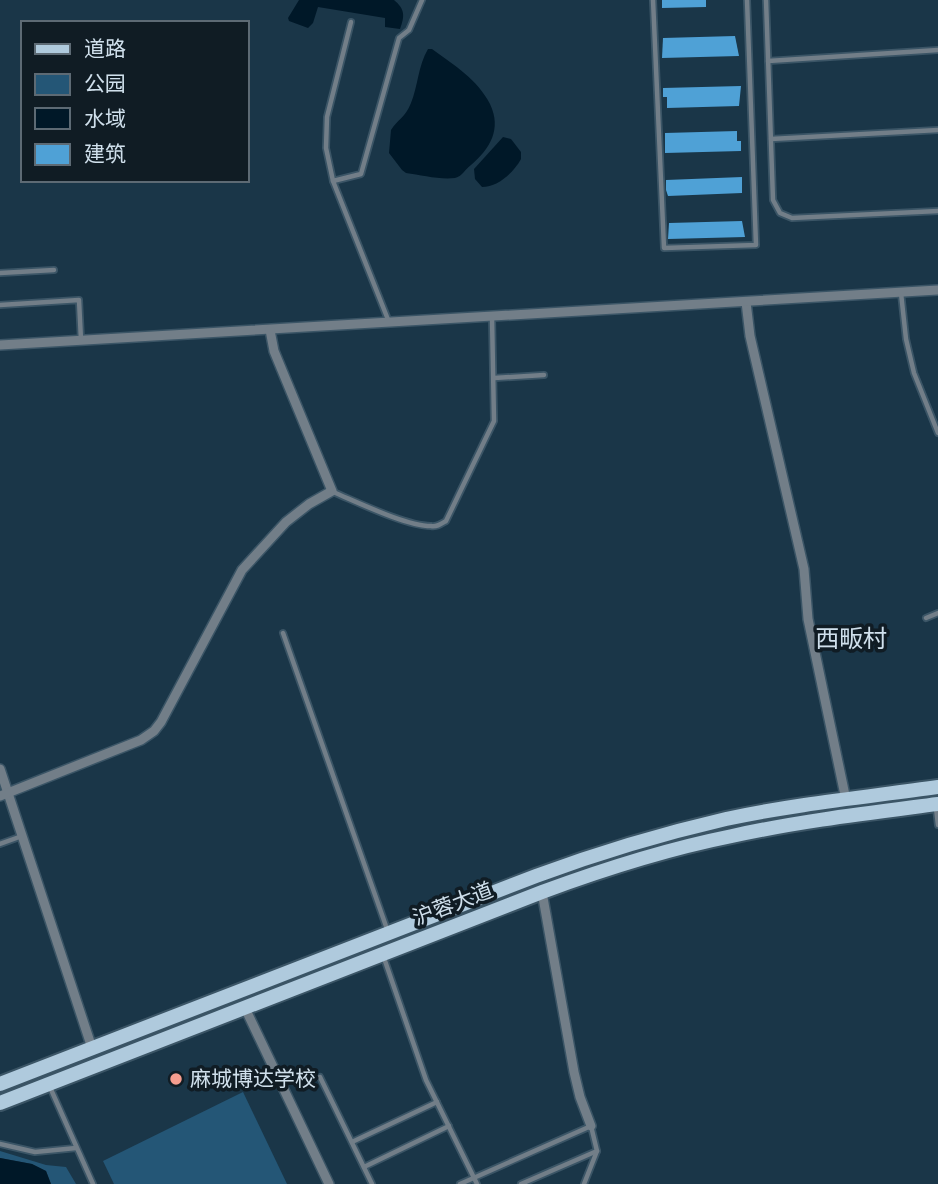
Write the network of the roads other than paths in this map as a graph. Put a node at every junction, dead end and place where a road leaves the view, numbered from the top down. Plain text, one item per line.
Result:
1 (422, 0) edge
2 (653, 0) edge
3 (747, 0) edge
4 (766, 0) edge
5 (351, 22) dead end
6 (938, 50) edge
7 (768, 61) junction
8 (938, 130) edge
9 (771, 139) junction
10 (334, 181) junction
11 (938, 211) edge
12 (54, 270) dead end
13 (0, 273) edge
14 (938, 290) edge
15 (901, 292) junction
16 (746, 302) junction
17 (0, 305) edge
18 (492, 317) junction
19 (389, 323) junction
20 (270, 330) junction
21 (81, 340) junction
22 (0, 345) edge
23 (544, 375) dead end
24 (494, 378) junction
25 (938, 433) edge
26 (332, 491) junction
27 (938, 613) edge
28 (926, 618) dead end
29 (283, 633) dead end
30 (0, 769) edge
31 (938, 787) edge
32 (4, 795) edge
33 (846, 800) junction
34 (937, 804) edge
35 (938, 825) edge
36 (22, 836) junction
37 (0, 844) edge
38 (542, 892) junction
39 (388, 933) junction
40 (383, 954) junction
41 (244, 1008) junction
42 (92, 1048) junction
43 (320, 1077) dead end
44 (0, 1084) edge
45 (49, 1084) junction
46 (437, 1102) junction
47 (0, 1103) edge
48 (449, 1126) junction
49 (591, 1126) junction
50 (352, 1142) junction
51 (0, 1144) edge
52 (76, 1148) junction
53 (597, 1151) junction
54 (364, 1167) junction
55 (474, 1177) junction
56 (93, 1184) edge
57 (329, 1184) edge
58 (372, 1184) edge
59 (460, 1184) edge
60 (477, 1184) edge
61 (522, 1184) edge
62 (583, 1184) edge

1 - 10 lane
2 - 3 lane
4 - 7 lane
5 - 10 lane
6 - 7 lane
7 - 9 lane
8 - 9 lane
9 - 11 lane
10 - 19 lane
12 - 13 lane
14 - 15 street
15 - 16 street
15 - 25 lane
16 - 18 street
16 - 33 street
17 - 21 lane
18 - 19 street
18 - 24 lane
19 - 20 street
20 - 21 street
20 - 26 street
21 - 22 street
23 - 24 lane
24 - 26 lane
26 - 32 street
27 - 28 lane
29 - 39 lane
30 - 32 street
31 - 33 main road, 沪蓉大道
32 - 36 street
33 - 39 main road, 沪蓉大道
34 - 35 lane
34 - 38 main road, 沪蓉大道
36 - 37 lane
36 - 42 street
38 - 40 main road, 沪蓉大道
38 - 49 street
39 - 42 main road, 沪蓉大道
40 - 41 main road, 沪蓉大道
40 - 46 lane
41 - 45 main road, 沪蓉大道
41 - 57 street
42 - 44 main road, 沪蓉大道
43 - 50 lane
45 - 47 main road, 沪蓉大道
45 - 52 lane
46 - 48 lane
46 - 50 lane
48 - 54 lane
48 - 55 lane
49 - 53 lane
49 - 55 lane
50 - 54 lane
51 - 52 lane
52 - 56 lane
53 - 61 lane
53 - 62 lane
54 - 58 lane
55 - 59 lane
55 - 60 lane

